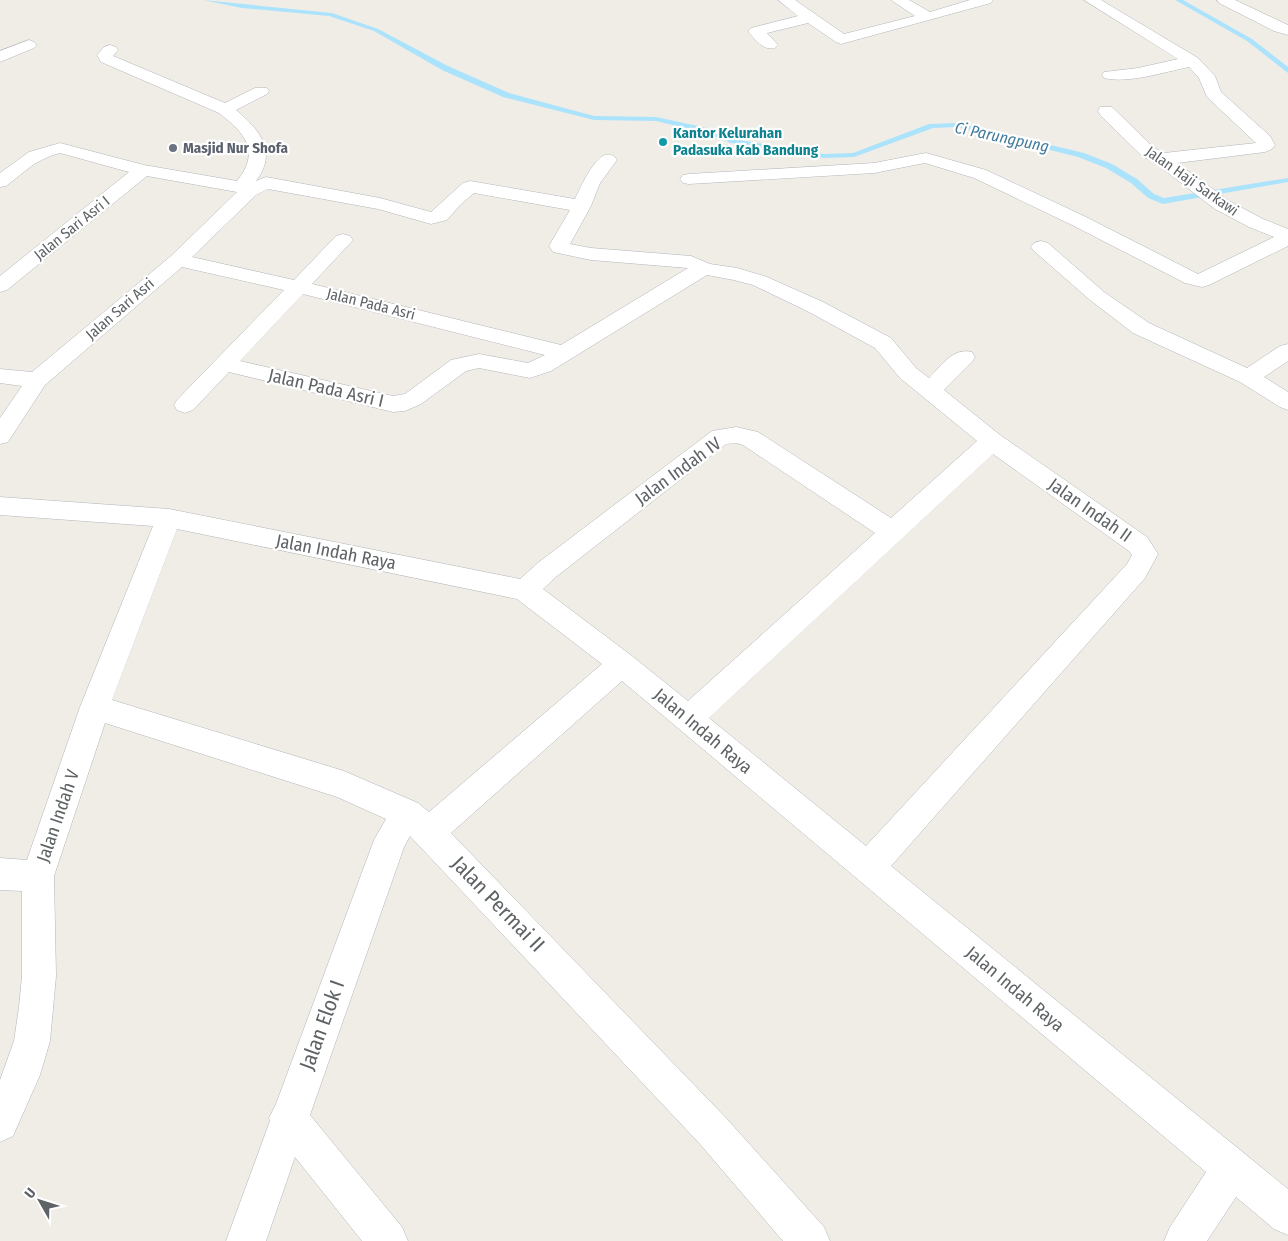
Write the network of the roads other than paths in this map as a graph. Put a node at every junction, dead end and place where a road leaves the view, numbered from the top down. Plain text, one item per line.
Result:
1 (785, 0) edge
2 (898, 0) edge
3 (986, 0) edge
4 (1091, 0) edge
5 (1224, 0) edge
6 (809, 18) junction
7 (928, 18) junction
8 (1288, 30) edge
9 (29, 45) dead end
10 (770, 45) dead end
11 (110, 50) dead end
12 (0, 57) edge
13 (1192, 61) junction
14 (1110, 75) dead end
15 (261, 91) dead end
16 (225, 109) junction
17 (1106, 111) dead end
18 (1161, 159) junction
19 (608, 160) dead end
20 (143, 170) junction
21 (689, 178) dead end
22 (0, 181) edge
23 (246, 189) junction
24 (582, 206) junction
25 (1288, 237) edge
26 (343, 240) dead end
27 (1041, 247) dead end
28 (178, 260) junction
29 (705, 269) junction
30 (0, 286) edge
31 (298, 286) junction
32 (495, 338) junction
33 (1288, 351) edge
34 (564, 354) junction
35 (964, 357) dead end
36 (479, 361) junction
37 (224, 364) junction
38 (0, 376) edge
39 (1248, 377) junction
40 (37, 380) junction
41 (929, 390) junction
42 (1288, 402) edge
43 (186, 405) dead end
44 (0, 436) edge
45 (992, 441) junction
46 (0, 506) edge
47 (169, 518) junction
48 (892, 531) junction
49 (525, 590) junction
50 (622, 664) junction
51 (95, 707) junction
52 (688, 719) junction
53 (418, 822) junction
54 (868, 868) junction
55 (0, 874) edge
56 (38, 876) junction
57 (288, 1118) junction
58 (0, 1124) edge
59 (1231, 1169) junction
60 (1288, 1215) edge
61 (246, 1241) edge
62 (388, 1241) edge
63 (810, 1241) edge
64 (1184, 1241) edge

1 - 6 street
2 - 7 street
3 - 7 street
4 - 13 street
5 - 8 street
6 - 7 street
6 - 10 street
9 - 12 street
11 - 16 street
13 - 14 street
13 - 18 street
15 - 16 street
16 - 23 street, Jalan Sari Asri
17 - 18 street, Jalan Haji Sarkawi
18 - 25 street, Jalan Haji Sarkawi
19 - 24 street
20 - 22 street
20 - 23 street
20 - 30 street, Jalan Sari Asri I
21 - 25 street
23 - 24 street
23 - 28 street, Jalan Sari Asri
24 - 29 street, Jalan Indah II
26 - 31 street
27 - 39 street
28 - 31 street, Jalan Pada Asri
28 - 40 street, Jalan Sari Asri
29 - 34 street
29 - 41 street, Jalan Indah II
31 - 32 street, Jalan Pada Asri
31 - 37 street
32 - 34 street, Jalan Pada Asri
32 - 36 street
33 - 39 street
34 - 36 street
35 - 41 street
36 - 37 street, Jalan Pada Asri I
37 - 43 street
38 - 40 street
39 - 42 street
40 - 44 street, Jalan Sari Asri
41 - 45 street, Jalan Indah II
45 - 48 street
45 - 54 street, Jalan Indah II
46 - 47 street, Jalan Indah Raya
47 - 49 street, Jalan Indah Raya
47 - 51 street, Jalan Indah V
48 - 49 street, Jalan Indah IV
48 - 52 street
49 - 50 street, Jalan Indah Raya
50 - 52 street, Jalan Indah Raya
50 - 53 street, Jalan Elok I
51 - 53 street, Jalan Permai II
51 - 56 street, Jalan Indah V
52 - 54 street, Jalan Indah Raya
53 - 57 street, Jalan Elok I
53 - 63 street, Jalan Permai II
54 - 59 street, Jalan Indah Raya
55 - 56 street
56 - 58 street, Jalan Indah V
57 - 61 street, Jalan Elok I
57 - 62 street
59 - 60 street, Jalan Indah Raya
59 - 64 street

